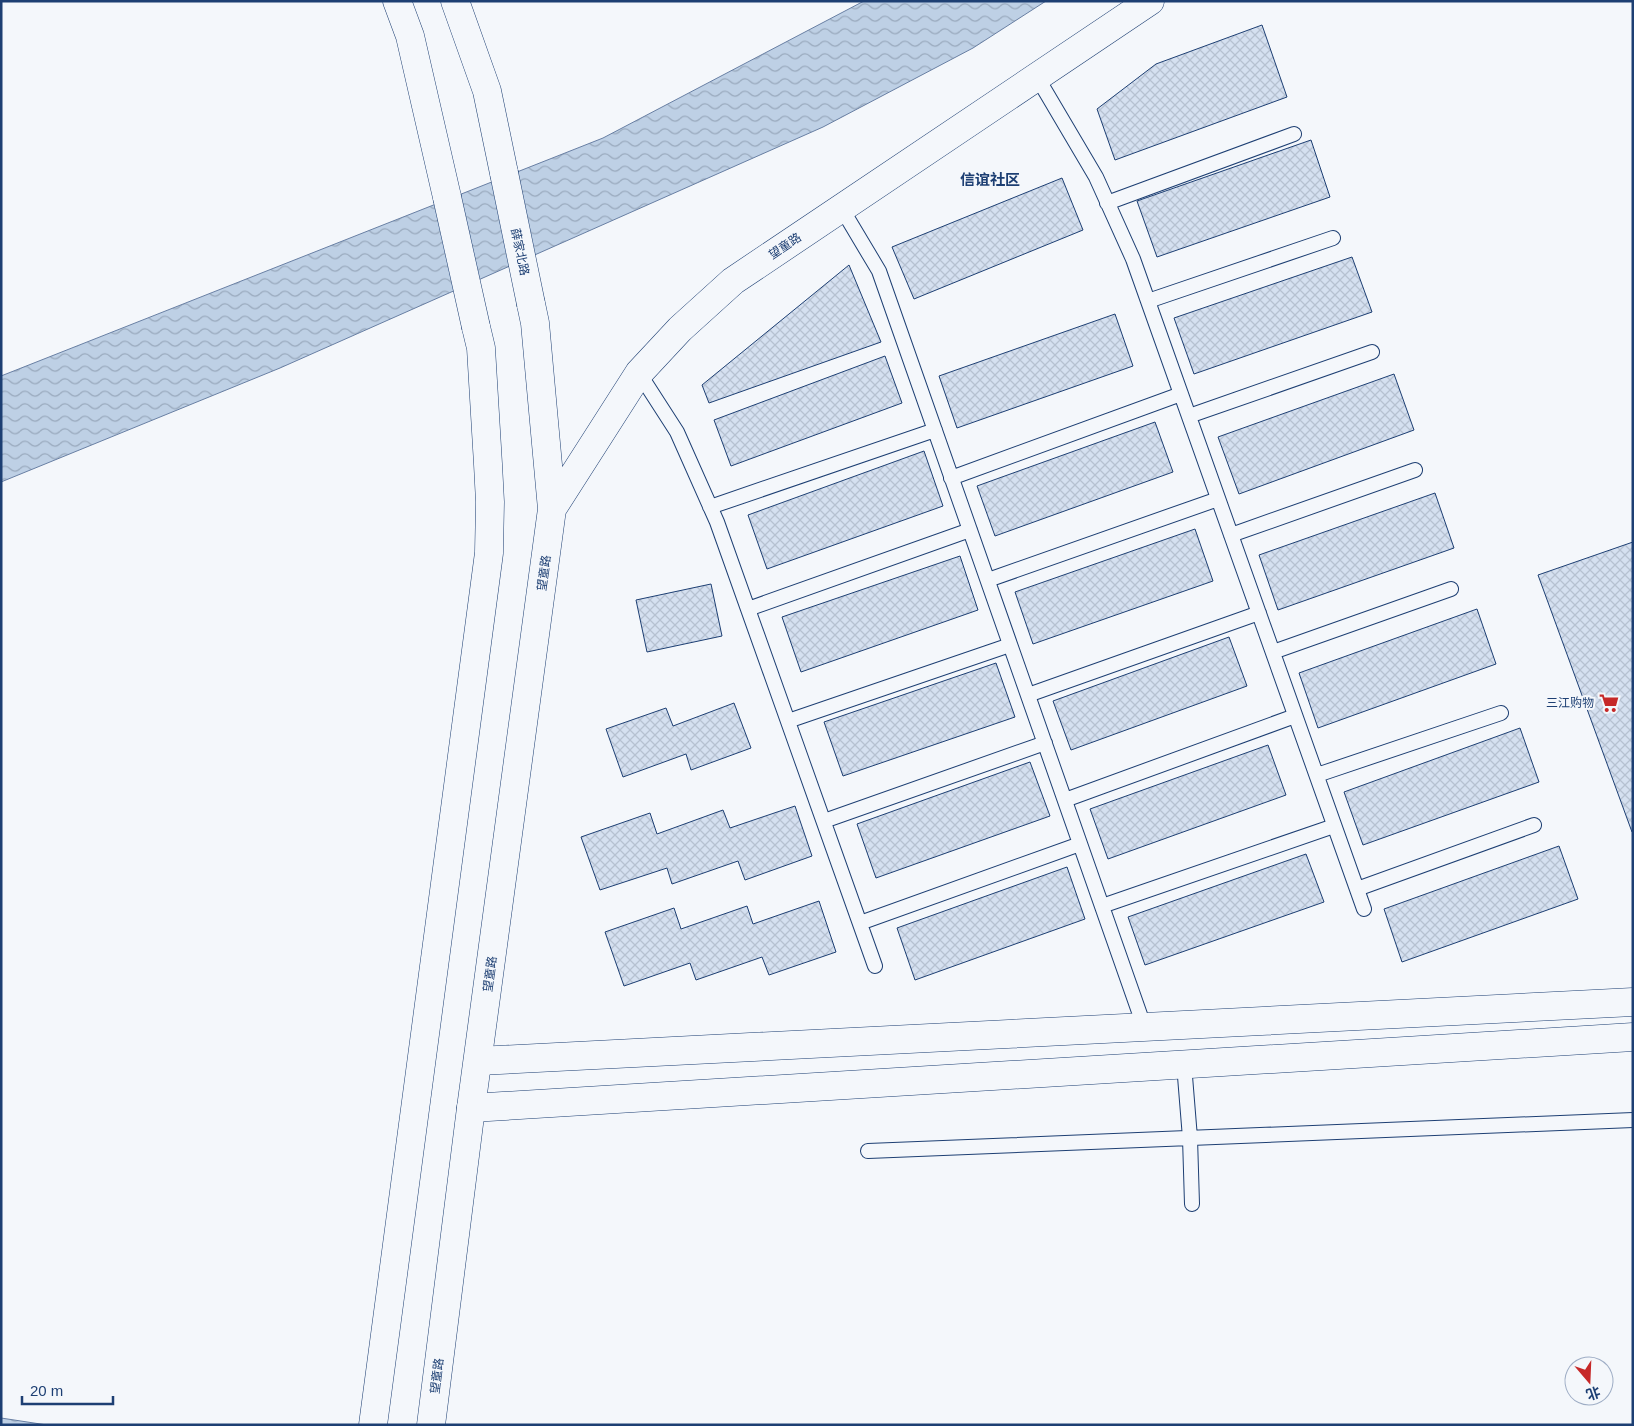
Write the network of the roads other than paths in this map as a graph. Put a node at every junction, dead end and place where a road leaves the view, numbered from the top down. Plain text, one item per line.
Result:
1 (397, 1) edge
2 (455, 1) edge
3 (1150, 1) edge
4 (1037, 77) junction
5 (1294, 134) dead end
6 (1107, 203) junction
7 (842, 209) junction
8 (1333, 238) dead end
9 (1148, 300) junction
10 (1372, 352) dead end
11 (639, 373) junction
12 (1181, 394) junction
13 (1189, 416) junction
14 (935, 430) junction
15 (1415, 470) dead end
16 (951, 478) junction
17 (1218, 498) junction
18 (710, 507) junction
19 (552, 509) junction
20 (970, 530) junction
21 (1231, 536) junction
22 (988, 580) junction
23 (1451, 589) dead end
24 (748, 609) junction
25 (1259, 613) junction
26 (1010, 645) junction
27 (1273, 652) junction
28 (1028, 695) junction
29 (1501, 713) dead end
30 (1295, 716) junction
31 (788, 721) junction
32 (1045, 743) junction
33 (1316, 775) junction
34 (1065, 800) junction
35 (824, 822) junction
36 (1534, 825) dead end
37 (1334, 826) junction
38 (1080, 844) junction
39 (1357, 889) junction
40 (1102, 906) junction
41 (1364, 909) dead end
42 (860, 923) junction
43 (876, 966) dead end
44 (1633, 1002) edge
45 (1144, 1026) junction
46 (1633, 1037) edge
47 (478, 1060) junction
48 (1184, 1064) junction
49 (471, 1108) junction
50 (1633, 1120) edge
51 (1190, 1138) junction
52 (868, 1151) dead end
53 (1192, 1204) dead end
54 (373, 1423) edge
55 (431, 1423) edge

1 - 54 main road, bridge
2 - 19 main road, 薛家北路, bridge
3 - 4 main road, 望童路
4 - 6 lane
4 - 7 main road, 望童路
5 - 6 lane
6 - 9 lane
7 - 11 main road, 望童路
7 - 14 lane
8 - 9 lane
9 - 12 lane
10 - 13 lane
11 - 18 lane
11 - 19 main road, 望童路
12 - 13 lane
12 - 16 lane
13 - 17 lane
14 - 16 lane
14 - 18 lane
15 - 21 lane
16 - 20 lane
17 - 21 lane
17 - 22 lane
18 - 24 lane
19 - 47 main road, 望童路
20 - 22 lane
20 - 24 lane
21 - 25 lane
22 - 26 lane
23 - 27 lane
24 - 31 lane
25 - 27 lane
25 - 28 lane
26 - 28 lane
26 - 31 lane
27 - 30 lane
28 - 32 lane
29 - 33 lane
30 - 33 lane
30 - 34 lane
31 - 35 lane
32 - 34 lane
32 - 35 lane
33 - 37 lane
34 - 38 lane
35 - 42 lane
36 - 39 lane
37 - 39 lane
37 - 40 lane
38 - 40 lane
38 - 42 lane
39 - 41 lane
40 - 45 lane
42 - 43 lane
44 - 45 main road
45 - 47 main road
46 - 48 main road
47 - 49 main road, 望童路
48 - 49 main road
48 - 51 lane
49 - 55 main road, 望童路
50 - 51 lane
51 - 52 lane
51 - 53 lane

